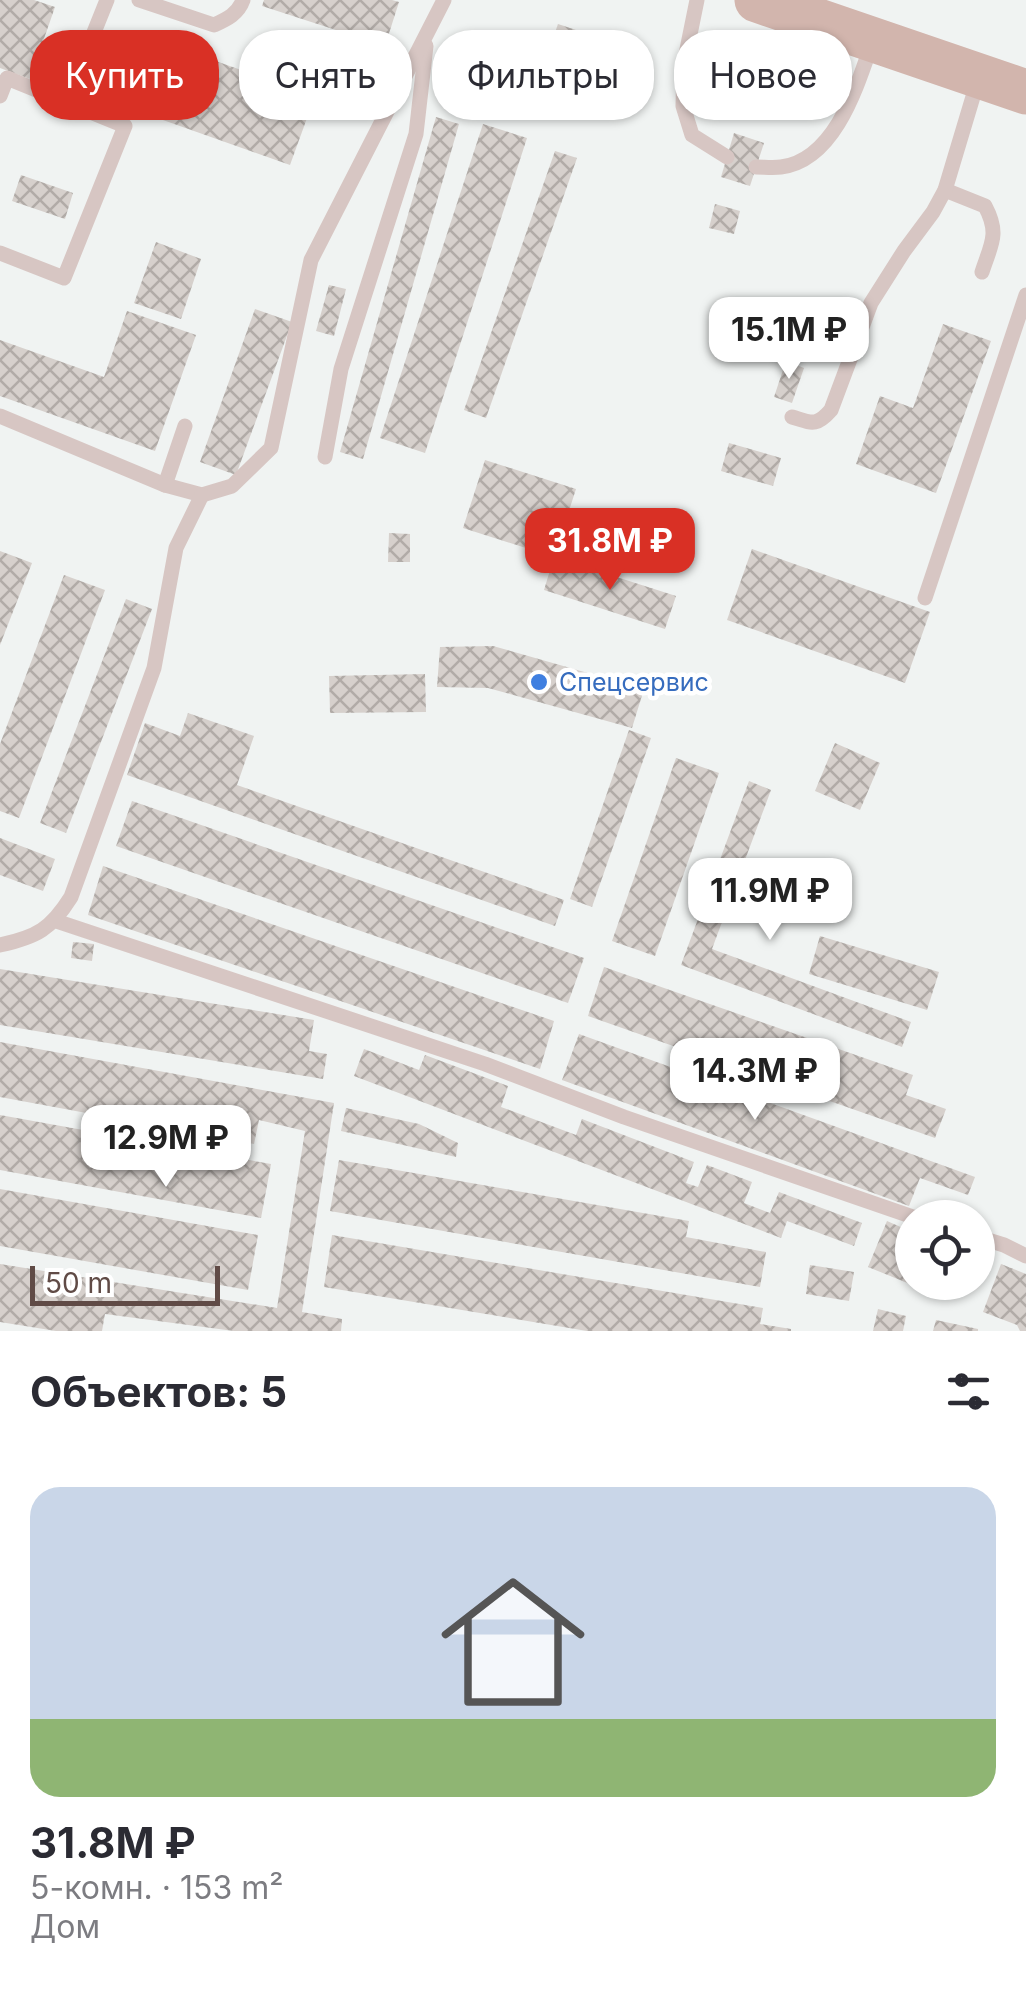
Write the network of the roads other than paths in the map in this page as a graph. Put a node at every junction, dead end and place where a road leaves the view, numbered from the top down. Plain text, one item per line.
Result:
1 (107, 0) edge
2 (139, 0) edge
3 (244, 0) edge
4 (444, 0) edge
5 (697, 0) edge
6 (757, 0) edge
7 (95, 30) edge
8 (428, 32) junction
9 (873, 40) junction
10 (979, 76) junction
11 (30, 87) edge
12 (1026, 92) edge
13 (0, 96) edge
14 (110, 120) edge
15 (727, 156) dead end
16 (756, 166) dead end
17 (945, 190) junction
18 (0, 253) edge
19 (982, 272) dead end
20 (1026, 295) edge
21 (0, 416) edge
22 (792, 417) dead end
23 (185, 426) dead end
24 (325, 458) dead end
25 (165, 485) junction
26 (202, 494) junction
27 (925, 598) dead end
28 (56, 922) junction
29 (0, 945) edge
30 (895, 1211) edge
31 (995, 1242) edge
32 (1026, 1256) edge

1 - 7 lane
2 - 3 lane
4 - 8 lane
5 - 15 lane
6 - 9 main road
8 - 24 lane
8 - 26 lane
9 - 10 main road
9 - 16 lane
10 - 12 main road
10 - 17 lane
11 - 13 lane
14 - 18 lane
17 - 19 lane
17 - 22 lane
20 - 27 lane
21 - 25 lane
23 - 25 lane
25 - 26 lane
26 - 28 lane
28 - 29 lane
28 - 30 lane
31 - 32 lane

